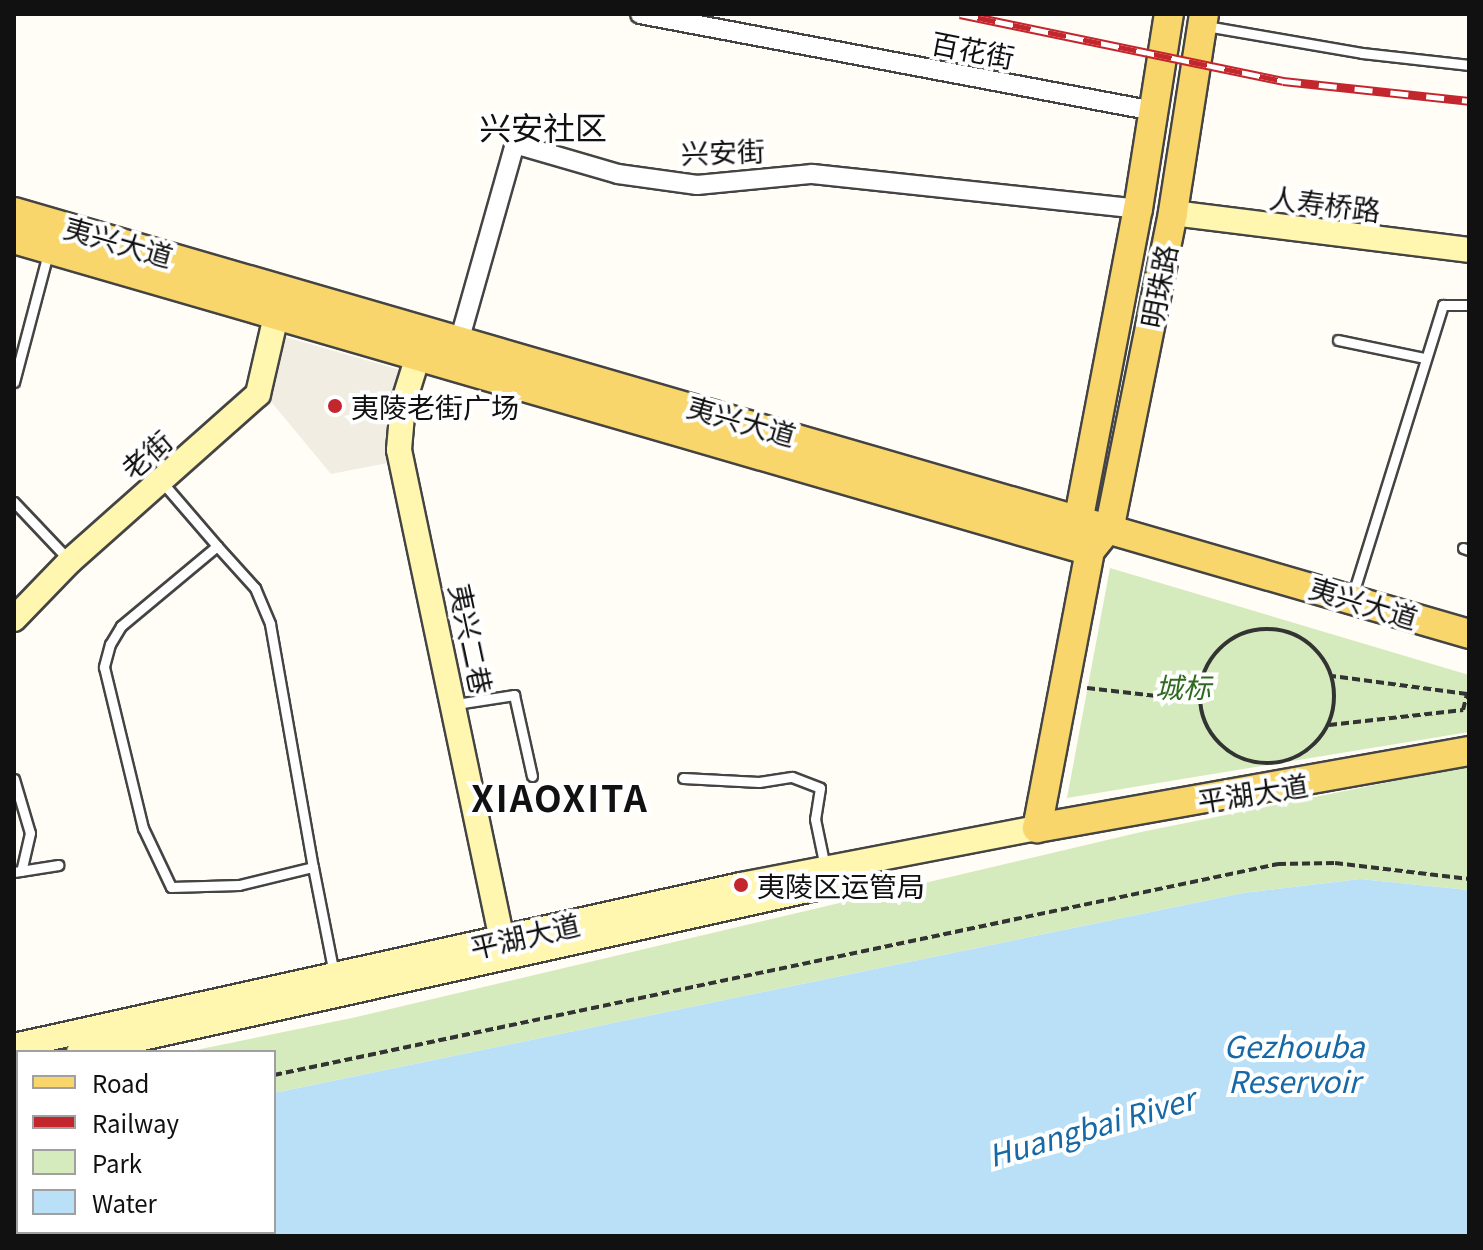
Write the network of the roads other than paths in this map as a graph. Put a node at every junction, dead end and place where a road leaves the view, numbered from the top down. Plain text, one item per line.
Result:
1 (640, 14) edge
2 (1169, 14) edge
3 (1203, 20) edge
4 (1469, 65) edge
5 (1154, 111) junction
6 (1138, 209) junction
7 (14, 212) edge
8 (1173, 213) junction
9 (14, 239) edge
10 (49, 250) junction
11 (1469, 250) edge
12 (1469, 305) edge
13 (277, 312) junction
14 (460, 338) junction
15 (1338, 340) dead end
16 (419, 353) junction
17 (1424, 358) junction
18 (14, 382) edge
19 (161, 481) junction
20 (14, 502) edge
21 (1079, 517) junction
22 (1110, 526) junction
23 (217, 546) junction
24 (1090, 551) junction
25 (70, 561) junction
26 (1352, 598) junction
27 (14, 619) edge
28 (1469, 634) edge
29 (456, 704) junction
30 (1469, 751) edge
31 (532, 776) dead end
32 (683, 778) dead end
33 (14, 779) edge
34 (1037, 828) junction
35 (58, 865) dead end
36 (313, 867) junction
37 (826, 870) junction
38 (17, 871) edge
39 (502, 940) junction
40 (335, 977) junction
41 (14, 1046) edge
42 (88, 1050) edge

1 - 5 street, 百花街
2 - 5 main road, 明珠路
3 - 4 lane
3 - 8 main road, 明珠路
5 - 6 main road, 明珠路
6 - 14 street, 兴安街
6 - 21 main road, 明珠路
7 - 14 main road, 夷兴大道
8 - 11 main road, 人寿桥路
8 - 22 main road, 明珠路
9 - 10 main road, 夷兴大道
10 - 13 main road, 夷兴大道
10 - 18 lane
12 - 17 lane
13 - 16 main road, 夷兴大道
13 - 19 main road, 老街
14 - 21 main road, 夷兴大道
15 - 17 lane
16 - 24 main road, 夷兴大道
16 - 29 main road, 夷兴二巷
17 - 26 lane
19 - 23 lane
19 - 25 main road, 老街
20 - 25 lane
21 - 22 main road, 夷兴大道
21 - 24 main road, 明珠路
22 - 24 main road, 明珠路
22 - 26 main road, 夷兴大道
23 - 36 lane
23 - 36 lane
24 - 34 main road, 明珠路
25 - 27 main road, 老街
26 - 28 main road, 夷兴大道
29 - 31 lane
29 - 39 main road, 夷兴二巷
30 - 34 main road, 平湖大道
32 - 37 lane
33 - 38 lane
34 - 37 main road, 平湖大道
34 - 42 main road, 平湖大道
35 - 38 lane
36 - 40 lane
37 - 39 main road, 平湖大道
39 - 40 main road, 平湖大道
40 - 41 main road, 平湖大道

